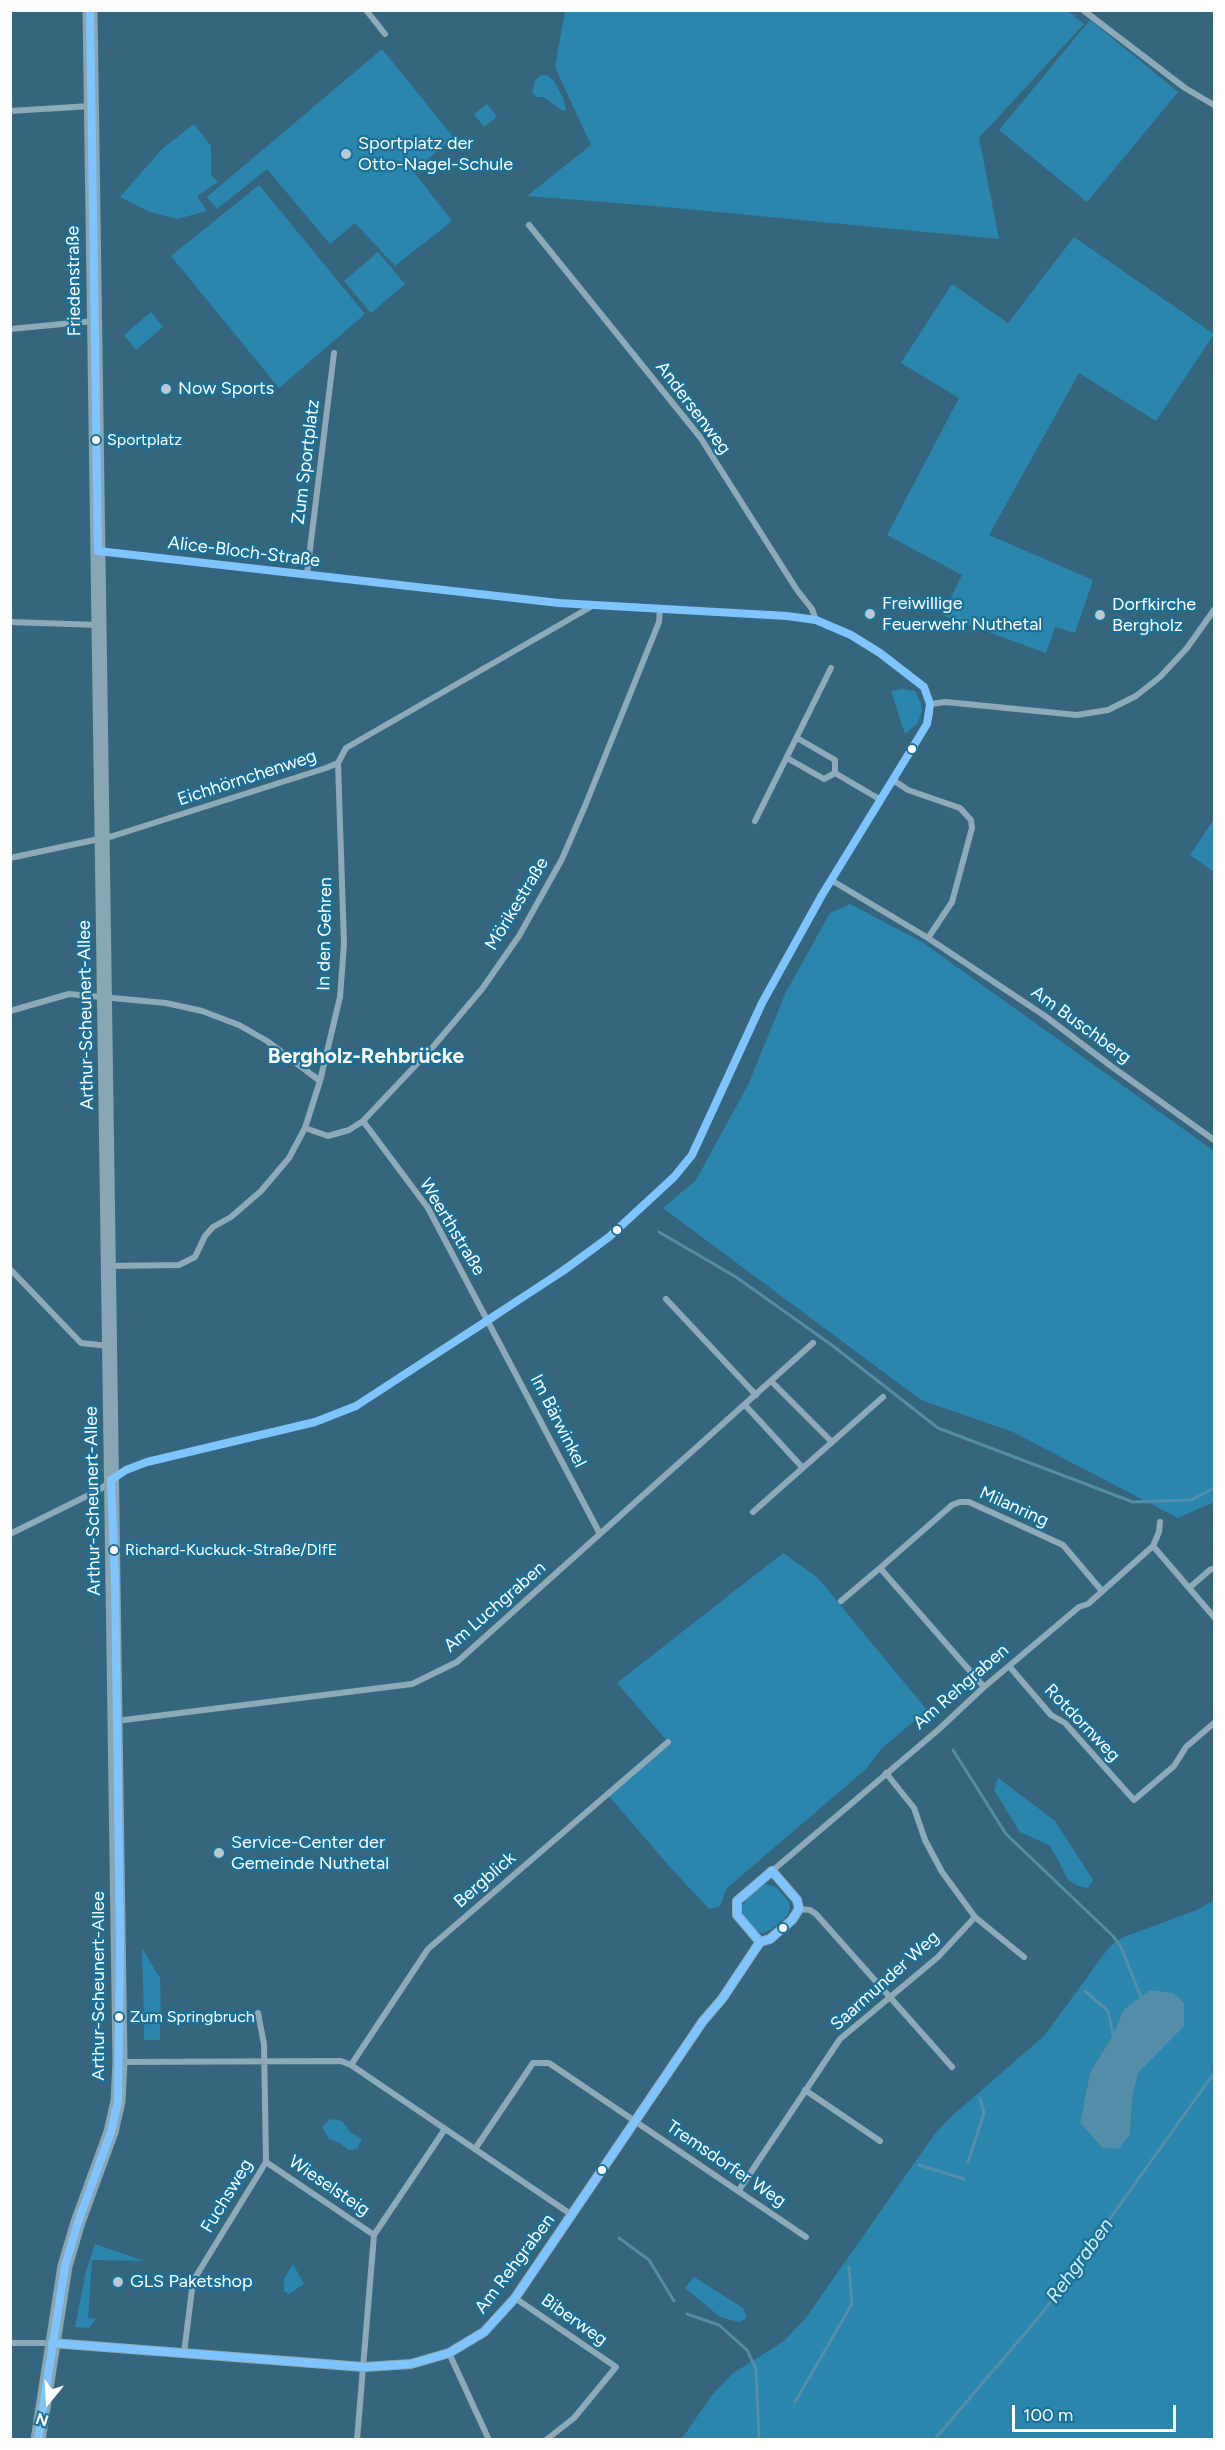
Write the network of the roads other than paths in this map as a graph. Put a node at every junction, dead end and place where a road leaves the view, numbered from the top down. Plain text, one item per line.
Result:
1 (90, 10) edge
2 (366, 10) edge
3 (1083, 10) edge
4 (385, 34) dead end
5 (1215, 105) edge
6 (92, 106) junction
7 (10, 111) edge
8 (529, 225) dead end
9 (94, 321) junction
10 (10, 328) edge
11 (334, 353) dead end
12 (98, 551) junction
13 (307, 574) junction
14 (594, 605) junction
15 (660, 609) junction
16 (1215, 610) edge
17 (816, 620) junction
18 (10, 622) edge
19 (100, 625) junction
20 (831, 668) dead end
21 (930, 704) junction
22 (797, 738) junction
23 (787, 758) junction
24 (338, 763) junction
25 (836, 773) junction
26 (893, 780) junction
27 (881, 800) junction
28 (755, 821) dead end
29 (102, 838) junction
30 (10, 858) edge
31 (831, 880) junction
32 (928, 938) junction
33 (106, 996) junction
34 (10, 1011) edge
35 (320, 1081) junction
36 (363, 1121) junction
37 (305, 1128) junction
38 (1215, 1140) edge
39 (108, 1266) junction
40 (10, 1269) edge
41 (666, 1299) dead end
42 (489, 1322) junction
43 (813, 1343) dead end
44 (110, 1346) junction
45 (771, 1381) junction
46 (756, 1395) junction
47 (883, 1397) dead end
48 (745, 1405) junction
49 (831, 1441) junction
50 (802, 1467) junction
51 (111, 1480) junction
52 (753, 1512) dead end
53 (1160, 1522) dead end
54 (10, 1534) edge
55 (600, 1534) junction
56 (1152, 1546) junction
57 (880, 1568) junction
58 (1215, 1569) edge
59 (1189, 1588) junction
60 (1102, 1591) junction
61 (841, 1601) dead end
62 (1215, 1617) edge
63 (1009, 1666) junction
64 (984, 1687) junction
65 (116, 1721) junction
66 (1215, 1723) edge
67 (668, 1742) dead end
68 (886, 1773) junction
69 (772, 1871) junction
70 (799, 1909) junction
71 (975, 1917) junction
72 (760, 1942) junction
73 (1024, 1957) dead end
74 (891, 1997) junction
75 (258, 2013) dead end
76 (264, 2060) junction
77 (120, 2062) junction
78 (351, 2065) junction
79 (952, 2067) dead end
80 (805, 2090) junction
81 (635, 2120) junction
82 (445, 2129) junction
83 (880, 2141) dead end
84 (475, 2149) junction
85 (266, 2162) junction
86 (739, 2190) junction
87 (572, 2215) junction
88 (374, 2235) junction
89 (806, 2237) dead end
90 (515, 2298) junction
91 (10, 2343) edge
92 (52, 2343) junction
93 (184, 2353) junction
94 (449, 2353) junction
95 (364, 2367) junction
96 (38, 2439) edge
97 (357, 2439) edge
98 (489, 2439) edge
99 (546, 2439) edge

1 - 6 main road, Friedenstraße
2 - 4 street
3 - 5 street
6 - 7 street
6 - 9 main road, Friedenstraße
8 - 17 street, Andersenweg
9 - 10 street
9 - 12 main road, Friedenstraße
11 - 13 street, Zum Sportplatz
12 - 13 street, Alice-Bloch-Straße
12 - 19 main road, Arthur-Scheunert-Allee
13 - 14 street, Alice-Bloch-Straße
14 - 15 street, Alice-Bloch-Straße
14 - 24 street, Eichhörnchenweg
15 - 17 street, Alice-Bloch-Straße
15 - 36 street, Mörikestraße
16 - 21 street
17 - 21 street, Alice-Bloch-Straße
18 - 19 street
19 - 29 main road, Arthur-Scheunert-Allee
20 - 22 street
21 - 26 street
22 - 23 street
22 - 25 street
23 - 25 street
23 - 28 street
24 - 29 street, Eichhörnchenweg
24 - 35 street, In den Gehren
25 - 27 street
26 - 27 street
26 - 32 street
27 - 31 street
29 - 30 street, Eichhörnchenweg
29 - 33 main road, Arthur-Scheunert-Allee
31 - 32 street, Am Buschberg
31 - 42 street
32 - 38 street, Am Buschberg
33 - 34 street
33 - 35 street
33 - 39 main road, Arthur-Scheunert-Allee
35 - 37 street, In den Gehren
36 - 37 street, Mörikestraße
36 - 42 street, Weerthstraße
37 - 39 street, In den Gehren
39 - 44 main road, Arthur-Scheunert-Allee
40 - 44 street
41 - 46 street
42 - 51 street
42 - 55 street, Im Bärwinkel
43 - 45 street, Am Luchgraben
44 - 51 main road, Arthur-Scheunert-Allee
45 - 46 street, Am Luchgraben
45 - 49 street
46 - 48 street, Am Luchgraben
47 - 49 street
48 - 50 street
48 - 55 street, Am Luchgraben
49 - 50 street
50 - 52 street
51 - 54 street
51 - 65 main road, Arthur-Scheunert-Allee
53 - 56 street, Am Rehgraben
55 - 65 street, Am Luchgraben
56 - 59 street
56 - 60 street, Am Rehgraben
57 - 60 street, Milanring
57 - 61 street, Milanring
57 - 64 street
58 - 59 street
59 - 62 street
60 - 63 street, Am Rehgraben
63 - 64 street, Am Rehgraben
63 - 66 street, Rotdornweg
64 - 68 street, Am Rehgraben
65 - 77 main road, Arthur-Scheunert-Allee
67 - 78 street, Bergblick
68 - 69 street, Am Rehgraben
68 - 71 street
69 - 70 street
69 - 72 street, Am Rehgraben
70 - 72 street, Am Rehgraben
70 - 74 street
71 - 73 street
71 - 74 street, Saarmunder Weg
72 - 81 street, Am Rehgraben
74 - 79 street
74 - 80 street, Saarmunder Weg
75 - 76 street, Fuchsweg
76 - 77 street
76 - 78 street
76 - 85 street, Fuchsweg
77 - 92 main road, Arthur-Scheunert-Allee
78 - 82 street
80 - 83 street
80 - 86 street, Saarmunder Weg
81 - 84 street, Tremsdorfer Weg
81 - 86 street, Tremsdorfer Weg
81 - 87 street, Am Rehgraben
82 - 84 street
82 - 88 street
84 - 87 street
85 - 88 street, Wieselsteig
85 - 93 street, Fuchsweg
86 - 89 street, Tremsdorfer Weg
87 - 90 street, Am Rehgraben
88 - 95 street
90 - 94 street, Am Rehgraben
90 - 99 street, Biberweg
91 - 92 street
92 - 93 street, Am Rehgraben
92 - 96 main road, Arthur-Scheunert-Allee
93 - 95 street, Am Rehgraben
94 - 95 street, Am Rehgraben
94 - 98 street
95 - 97 street

